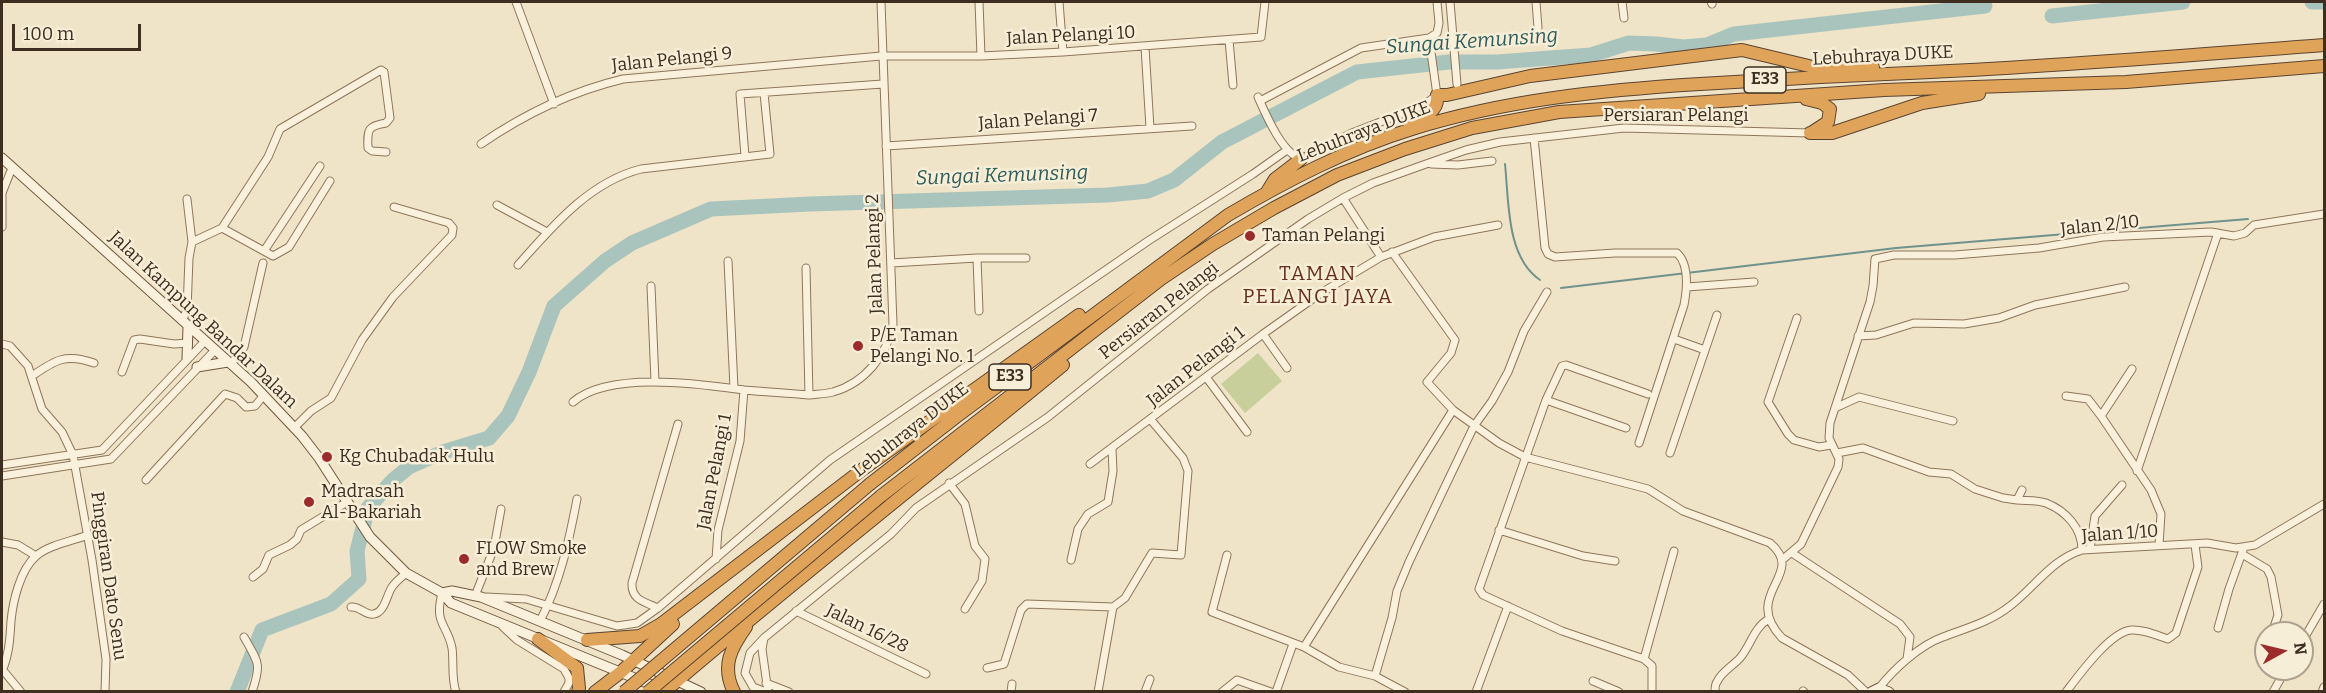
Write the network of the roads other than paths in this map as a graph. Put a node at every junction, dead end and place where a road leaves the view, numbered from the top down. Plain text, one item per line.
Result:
1 (516, 2) edge
2 (881, 2) edge
3 (979, 2) edge
4 (1059, 2) edge
5 (1265, 2) edge
6 (1437, 2) edge
7 (1450, 2) edge
8 (1536, 2) edge
9 (1622, 2) edge
10 (1624, 18) dead end
11 (1538, 28) dead end
12 (1429, 39) junction
13 (1229, 40) junction
14 (2325, 45) edge
15 (1145, 47) junction
16 (1063, 52) junction
17 (881, 56) junction
18 (981, 56) junction
19 (2325, 66) edge
20 (2018, 68) junction
21 (882, 84) junction
22 (1233, 84) dead end
23 (1457, 84) dead end
24 (2016, 87) junction
25 (764, 93) junction
26 (1437, 95) junction
27 (1796, 97) junction
28 (554, 104) junction
29 (1192, 126) dead end
30 (1150, 128) junction
31 (1810, 133) junction
32 (1534, 138) junction
33 (481, 144) dead end
34 (886, 146) junction
35 (1287, 150) junction
36 (386, 152) dead end
37 (745, 156) junction
38 (2, 158) edge
39 (1301, 159) junction
40 (1332, 159) junction
41 (1492, 161) dead end
42 (1426, 164) junction
43 (320, 166) dead end
44 (12, 168) junction
45 (330, 181) dead end
46 (2, 193) edge
47 (1266, 193) junction
48 (1343, 198) junction
49 (187, 199) dead end
50 (497, 205) dead end
51 (394, 207) dead end
52 (2325, 214) edge
53 (1498, 225) dead end
54 (2, 227) edge
55 (222, 228) junction
56 (547, 232) junction
57 (2218, 233) junction
58 (192, 242) junction
59 (264, 251) junction
60 (1392, 252) junction
61 (1381, 257) junction
62 (976, 258) junction
63 (1026, 258) dead end
64 (728, 261) dead end
65 (263, 263) dead end
66 (891, 263) junction
67 (519, 265) dead end
68 (806, 268) dead end
69 (1152, 271) junction
70 (1754, 282) dead end
71 (1687, 285) junction
72 (651, 286) dead end
73 (2125, 286) dead end
74 (1547, 292) dead end
75 (1132, 301) junction
76 (979, 311) dead end
77 (1717, 315) dead end
78 (1797, 318) dead end
79 (185, 324) junction
80 (1263, 334) junction
81 (1858, 336) junction
82 (1674, 339) junction
83 (205, 341) junction
84 (188, 343) junction
85 (2, 344) edge
86 (215, 350) junction
87 (1705, 350) junction
88 (187, 358) junction
89 (94, 363) dead end
90 (230, 363) junction
91 (197, 367) junction
92 (1287, 368) dead end
93 (2132, 369) dead end
94 (122, 372) dead end
95 (32, 376) junction
96 (1206, 377) junction
97 (655, 382) junction
98 (734, 388) junction
99 (744, 390) junction
100 (1648, 394) dead end
101 (264, 395) junction
102 (809, 395) junction
103 (2066, 396) dead end
104 (1546, 400) junction
105 (573, 402) dead end
106 (1835, 408) junction
107 (1453, 410) junction
108 (2101, 416) junction
109 (1151, 420) junction
110 (1953, 421) dead end
111 (678, 424) dead end
112 (1474, 426) junction
113 (295, 427) junction
114 (1626, 428) dead end
115 (1247, 432) dead end
116 (1639, 443) dead end
117 (1831, 445) junction
118 (1112, 449) junction
119 (1670, 453) dead end
120 (1837, 453) junction
121 (73, 455) junction
122 (1525, 457) junction
123 (1090, 464) dead end
124 (2, 465) edge
125 (76, 465) junction
126 (2137, 471) junction
127 (2, 476) edge
128 (146, 480) dead end
129 (950, 483) junction
130 (2122, 485) dead end
131 (2022, 490) dead end
132 (577, 500) dead end
133 (2017, 500) junction
134 (347, 502) junction
135 (2325, 504) edge
136 (501, 509) dead end
137 (1499, 530) junction
138 (88, 535) junction
139 (2, 542) edge
140 (2159, 545) junction
141 (2195, 545) junction
142 (2086, 550) junction
143 (2243, 550) junction
144 (1674, 551) dead end
145 (1792, 554) junction
146 (754, 555) junction
147 (1227, 555) dead end
148 (36, 556) junction
149 (716, 560) junction
150 (1071, 560) dead end
151 (1782, 560) junction
152 (1615, 561) dead end
153 (406, 573) junction
154 (253, 577) dead end
155 (442, 593) junction
156 (478, 596) junction
157 (2325, 604) edge
158 (548, 605) junction
159 (1508, 606) junction
160 (351, 607) dead end
161 (1113, 607) junction
162 (658, 608) junction
163 (965, 609) dead end
164 (760, 610) junction
165 (796, 611) junction
166 (1768, 620) junction
167 (540, 621) junction
168 (2276, 621) edge
169 (2314, 622) edge
170 (500, 623) junction
171 (2218, 628) dead end
172 (245, 638) dead end
173 (764, 638) junction
174 (538, 639) junction
175 (587, 640) junction
176 (1293, 644) junction
177 (1304, 647) junction
178 (1907, 658) junction
179 (1644, 659) junction
180 (633, 660) junction
181 (987, 668) dead end
182 (2, 670) edge
183 (621, 672) junction
184 (926, 674) dead end
185 (1376, 676) junction
186 (679, 679) junction
187 (1150, 679) dead end
188 (1593, 681) dead end
189 (766, 683) junction
190 (2325, 687) edge
191 (1875, 690) edge
192 (666, 691) edge
193 (21, 692) edge
194 (105, 692) edge
195 (252, 692) edge
196 (456, 692) edge
197 (564, 692) edge
198 (578, 692) edge
199 (595, 692) edge
200 (624, 692) edge
201 (648, 692) edge
202 (701, 692) edge
203 (734, 692) edge
204 (767, 692) edge
205 (789, 692) edge
206 (1098, 692) edge
207 (1145, 692) edge
208 (1222, 692) edge
209 (1271, 692) edge
210 (1276, 692) edge
211 (1406, 692) edge
212 (1476, 692) edge
213 (1619, 692) edge
214 (1652, 692) edge
215 (1715, 692) edge
216 (1866, 692) edge
217 (1889, 692) edge
218 (2066, 692) edge
219 (2322, 692) edge

1 - 28 street
2 - 17 street, Jalan Pelangi 2
3 - 18 street
4 - 16 street
5 - 13 street, Jalan Pelangi 10
6 - 12 street
7 - 23 street
8 - 11 street
9 - 10 street
12 - 26 street
12 - 35 street
13 - 15 street, Jalan Pelangi 10
13 - 22 street
14 - 20 highway, Lebuhraya DUKE / E33
15 - 16 street, Jalan Pelangi 10
15 - 30 street
16 - 18 street, Jalan Pelangi 10
17 - 18 street, Jalan Pelangi 10
17 - 21 street, Jalan Pelangi 2
17 - 28 street, Jalan Pelangi 9
19 - 24 highway, Lebuhraya DUKE / E33
20 - 26 highway
20 - 40 highway, Lebuhraya DUKE / E33
21 - 25 street
21 - 34 street, Jalan Pelangi 2
24 - 27 highway, Lebuhraya DUKE / E33
24 - 31 highway
25 - 37 street
25 - 37 street
26 - 39 street
26 - 40 highway
27 - 31 highway
27 - 75 highway, Lebuhraya DUKE / E33
28 - 33 street, Jalan Pelangi 9
29 - 30 street, Jalan Pelangi 7
30 - 34 street, Jalan Pelangi 7
31 - 32 street, Persiaran Pelangi
32 - 42 street, Persiaran Pelangi
32 - 71 street
34 - 66 street, Jalan Pelangi 2
35 - 39 street
35 - 149 street
36 - 55 street
37 - 56 street
38 - 44 street, Jalan Kampung Bandar Dalam
39 - 47 highway
40 - 47 highway, Lebuhraya DUKE / E33
41 - 42 street
42 - 48 street, Persiaran Pelangi
43 - 59 street
44 - 46 street
44 - 79 street, Jalan Kampung Bandar Dalam
45 - 59 street
46 - 54 street
47 - 69 highway, Lebuhraya DUKE / E33
48 - 61 street
48 - 129 street, Persiaran Pelangi
49 - 58 street
50 - 56 street
51 - 113 street
52 - 57 street, Jalan 2/10
53 - 60 street, Jalan Pelangi 1
55 - 58 street
55 - 59 street
56 - 67 street
57 - 81 street, Jalan 2/10
57 - 126 street
58 - 79 street
60 - 61 street, Jalan Pelangi 1
60 - 107 street
61 - 80 street, Jalan Pelangi 1
62 - 63 street
62 - 66 street
62 - 76 street
64 - 98 street
65 - 90 street
66 - 102 street, Jalan Pelangi 2
68 - 102 street
69 - 146 highway
69 - 200 highway, Lebuhraya DUKE / E33, bridge
70 - 71 street
71 - 82 street
72 - 97 street
73 - 81 street
74 - 112 street
75 - 164 highway
75 - 201 highway, Lebuhraya DUKE / E33, bridge
77 - 87 street
78 - 117 street
79 - 83 street, Jalan Kampung Bandar Dalam
79 - 84 street
80 - 92 street
80 - 96 street, Jalan Pelangi 1
81 - 106 street
82 - 87 street
82 - 116 street
83 - 86 street, Jalan Kampung Bandar Dalam
83 - 88 street
84 - 88 street
84 - 94 street
85 - 95 street, Pinggiran Dato Senu
86 - 90 street, Jalan Kampung Bandar Dalam
86 - 91 street
87 - 119 street
88 - 121 street
89 - 95 street
90 - 91 street
90 - 101 street, Jalan Kampung Bandar Dalam
91 - 125 street
93 - 108 street
95 - 121 street, Pinggiran Dato Senu
96 - 109 street, Jalan Pelangi 1
96 - 115 street
97 - 98 street, Jalan Pelangi 2
97 - 105 street, Jalan Pelangi 2
98 - 99 street, Jalan Pelangi 2
99 - 102 street, Jalan Pelangi 2
99 - 149 street, Jalan Pelangi 1
100 - 104 street
101 - 113 street, Jalan Kampung Bandar Dalam
101 - 128 street
103 - 108 street
104 - 114 street
104 - 122 street
106 - 110 street
106 - 117 street
107 - 112 street
107 - 177 street
108 - 126 street
109 - 118 street, Jalan Pelangi 1
109 - 161 street
111 - 162 street
112 - 122 street
112 - 185 street
113 - 134 street, Jalan Kampung Bandar Dalam
117 - 120 street
118 - 123 street, Jalan Pelangi 1
118 - 150 street
120 - 133 street
120 - 145 street
121 - 124 street
121 - 125 street, Pinggiran Dato Senu
122 - 137 street
122 - 151 street
125 - 127 street
125 - 138 street, Pinggiran Dato Senu
126 - 140 street
129 - 163 street
129 - 165 street, Persiaran Pelangi
130 - 142 street
131 - 133 street
132 - 158 street
133 - 142 street
134 - 153 street, Jalan Kampung Bandar Dalam
134 - 154 street
135 - 143 street, Jalan 1/10
136 - 156 street
137 - 152 street
137 - 159 street
138 - 148 street
138 - 194 street, Pinggiran Dato Senu
139 - 148 street
140 - 141 street, Jalan 1/10
140 - 142 street, Jalan 1/10
141 - 143 street, Jalan 1/10
141 - 218 street
142 - 178 street, Jalan 1/10
143 - 168 street
143 - 171 street
144 - 179 street
145 - 151 street
145 - 178 street
146 - 175 highway
146 - 180 highway
147 - 176 street
148 - 182 street
149 - 162 street
151 - 166 street
153 - 155 street, Jalan Kampung Bandar Dalam
153 - 160 street
155 - 156 street, Jalan Kampung Bandar Dalam
155 - 170 street, Jalan Kampung Bandar Dalam
155 - 196 street
156 - 158 street
156 - 167 street, Jalan Kampung Bandar Dalam
157 - 169 street
158 - 162 street
158 - 167 street
159 - 179 street
159 - 212 street
161 - 181 street
161 - 206 street
164 - 186 highway
164 - 203 highway
165 - 173 street, Persiaran Pelangi
165 - 184 street, Jalan 16/28
166 - 215 street
166 - 216 street
167 - 175 street, Jalan Kampung Bandar Dalam
170 - 174 street, Jalan Kampung Bandar Dalam
170 - 197 street
172 - 195 street
173 - 189 street
173 - 204 street, Persiaran Pelangi
174 - 183 street, Jalan Kampung Bandar Dalam
174 - 198 highway
175 - 180 street, Jalan Kampung Bandar Dalam
176 - 177 street
176 - 210 street
177 - 185 street
178 - 191 street, Jalan 1/10
179 - 214 street
180 - 183 highway
180 - 186 street, Jalan Kampung Bandar Dalam
182 - 193 street
183 - 192 street, Jalan Kampung Bandar Dalam
183 - 199 highway
185 - 211 street
186 - 192 highway
186 - 202 street, Jalan Kampung Bandar Dalam
187 - 207 street
188 - 213 street
189 - 204 street
189 - 205 street
190 - 219 street
191 - 217 street
208 - 209 street

